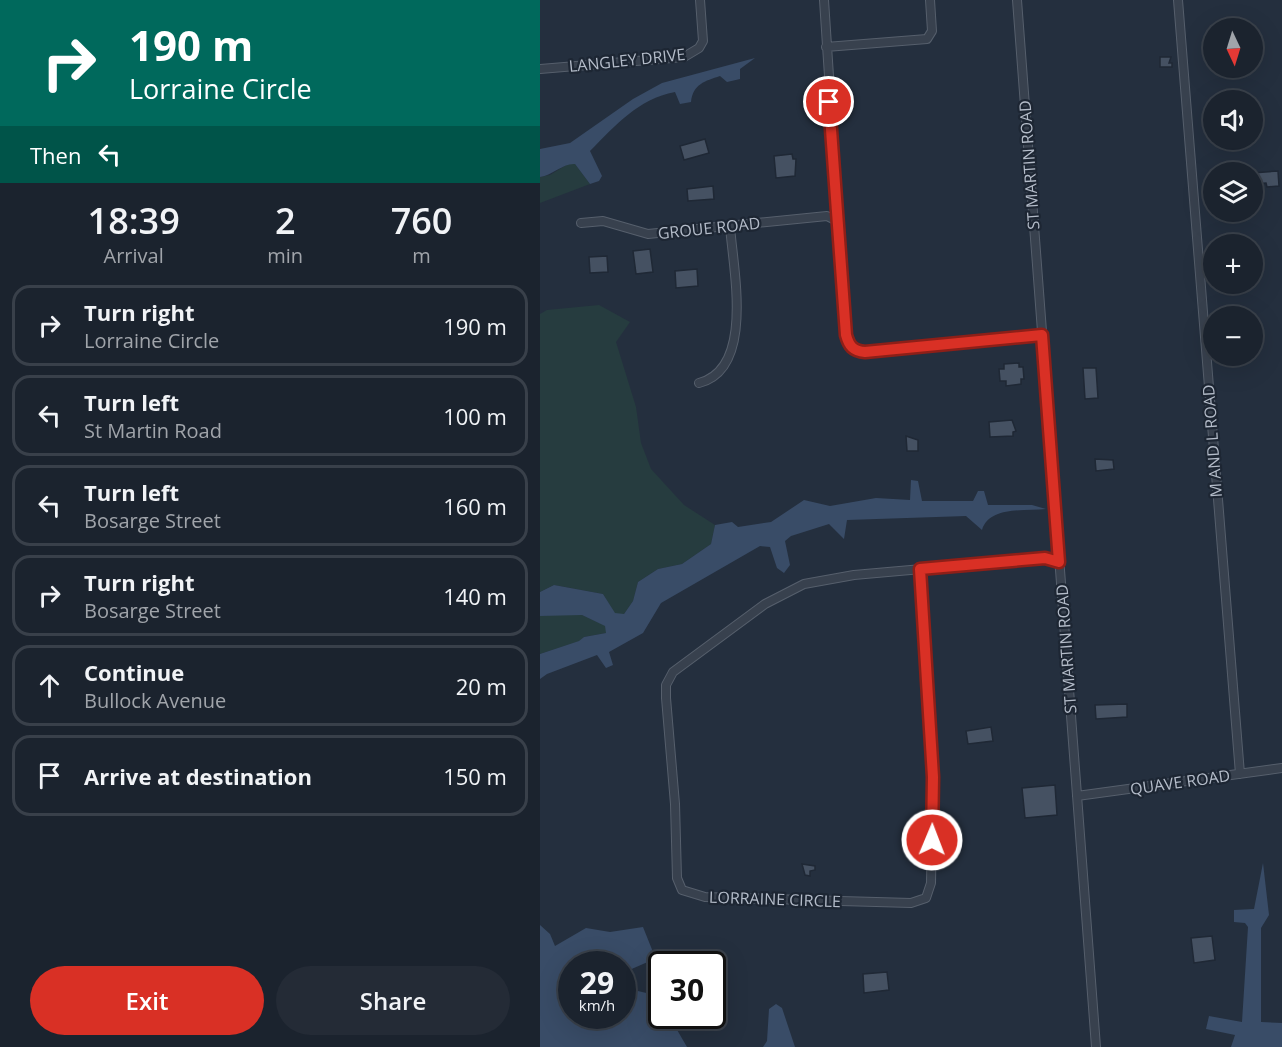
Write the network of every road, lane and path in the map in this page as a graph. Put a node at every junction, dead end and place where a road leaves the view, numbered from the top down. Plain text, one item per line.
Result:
1 (700, 0) edge
2 (824, 0) edge
3 (930, 0) edge
4 (1017, 0) edge
5 (1178, 0) edge
6 (826, 47) junction
7 (540, 69) edge
8 (838, 222) junction
9 (580, 223) dead end
10 (730, 226) junction
11 (1042, 335) junction
12 (699, 382) dead end
13 (1059, 562) junction
14 (920, 569) junction
15 (1282, 768) edge
16 (1240, 774) junction
17 (1077, 796) junction
18 (1096, 1047) edge

1 - 7 street, LANGLEY DRIVE
2 - 6 street
3 - 6 street
4 - 11 street, ST MARTIN ROAD
5 - 16 street, M AND L ROAD
6 - 8 street
8 - 10 street, GROUE ROAD
8 - 11 street
9 - 10 street, GROUE ROAD
10 - 12 street
11 - 13 street, ST MARTIN ROAD
13 - 14 street, LORRAINE CIRCLE
13 - 17 street, ST MARTIN ROAD
14 - 14 street, LORRAINE CIRCLE
15 - 16 street, QUAVE ROAD
16 - 17 street, QUAVE ROAD
17 - 18 street, ST MARTIN ROAD

